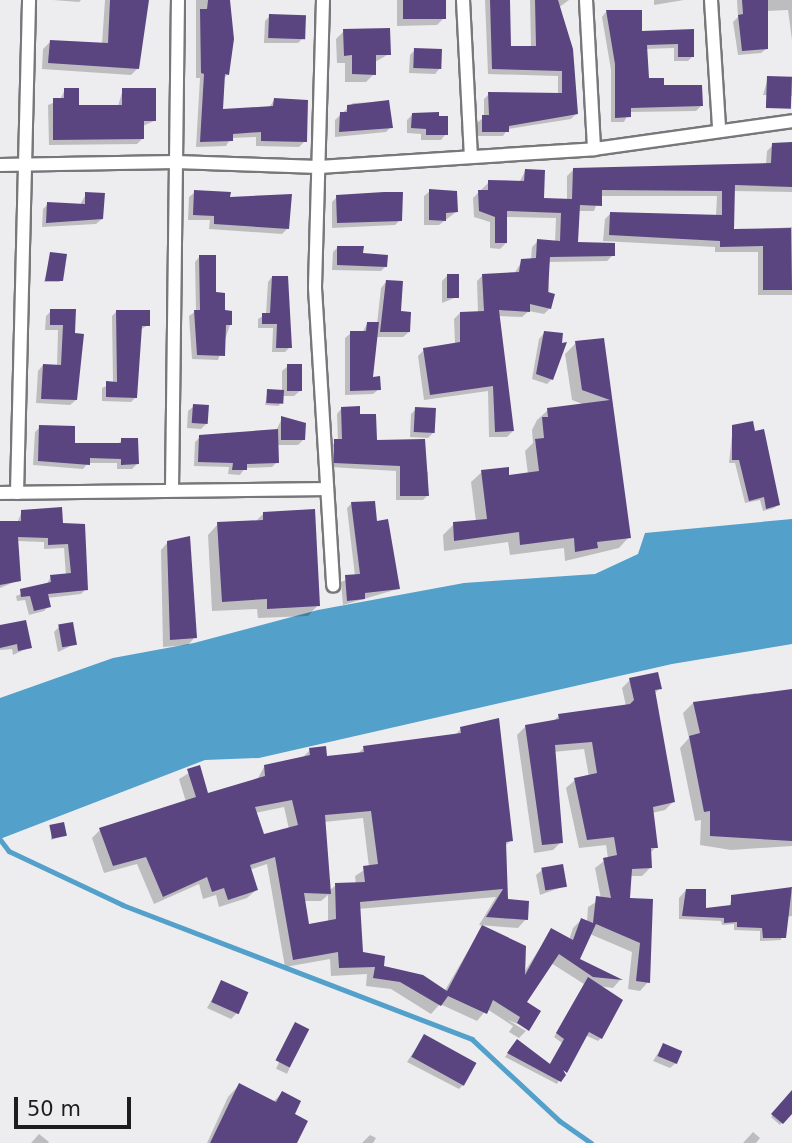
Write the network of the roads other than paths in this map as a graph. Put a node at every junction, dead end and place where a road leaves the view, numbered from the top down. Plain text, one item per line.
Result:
1 (29, 0) edge
2 (178, 0) edge
3 (323, 0) edge
4 (463, 0) edge
5 (586, 0) edge
6 (711, 0) edge
7 (792, 121) edge
8 (719, 128) junction
9 (594, 149) junction
10 (471, 157) junction
11 (176, 162) junction
12 (29, 163) junction
13 (0, 165) edge
14 (319, 167) junction
15 (172, 489) junction
16 (324, 489) junction
17 (0, 493) edge
18 (17, 493) junction
19 (333, 585) dead end

1 - 12 street
2 - 11 street
3 - 14 street
4 - 10 street
5 - 9 street
6 - 8 street
7 - 8 street
8 - 9 street
9 - 10 street
10 - 14 street
11 - 12 street
11 - 14 street
11 - 15 street
12 - 13 street
12 - 18 street
14 - 16 street
15 - 16 street
15 - 18 street
16 - 19 street
17 - 18 street

